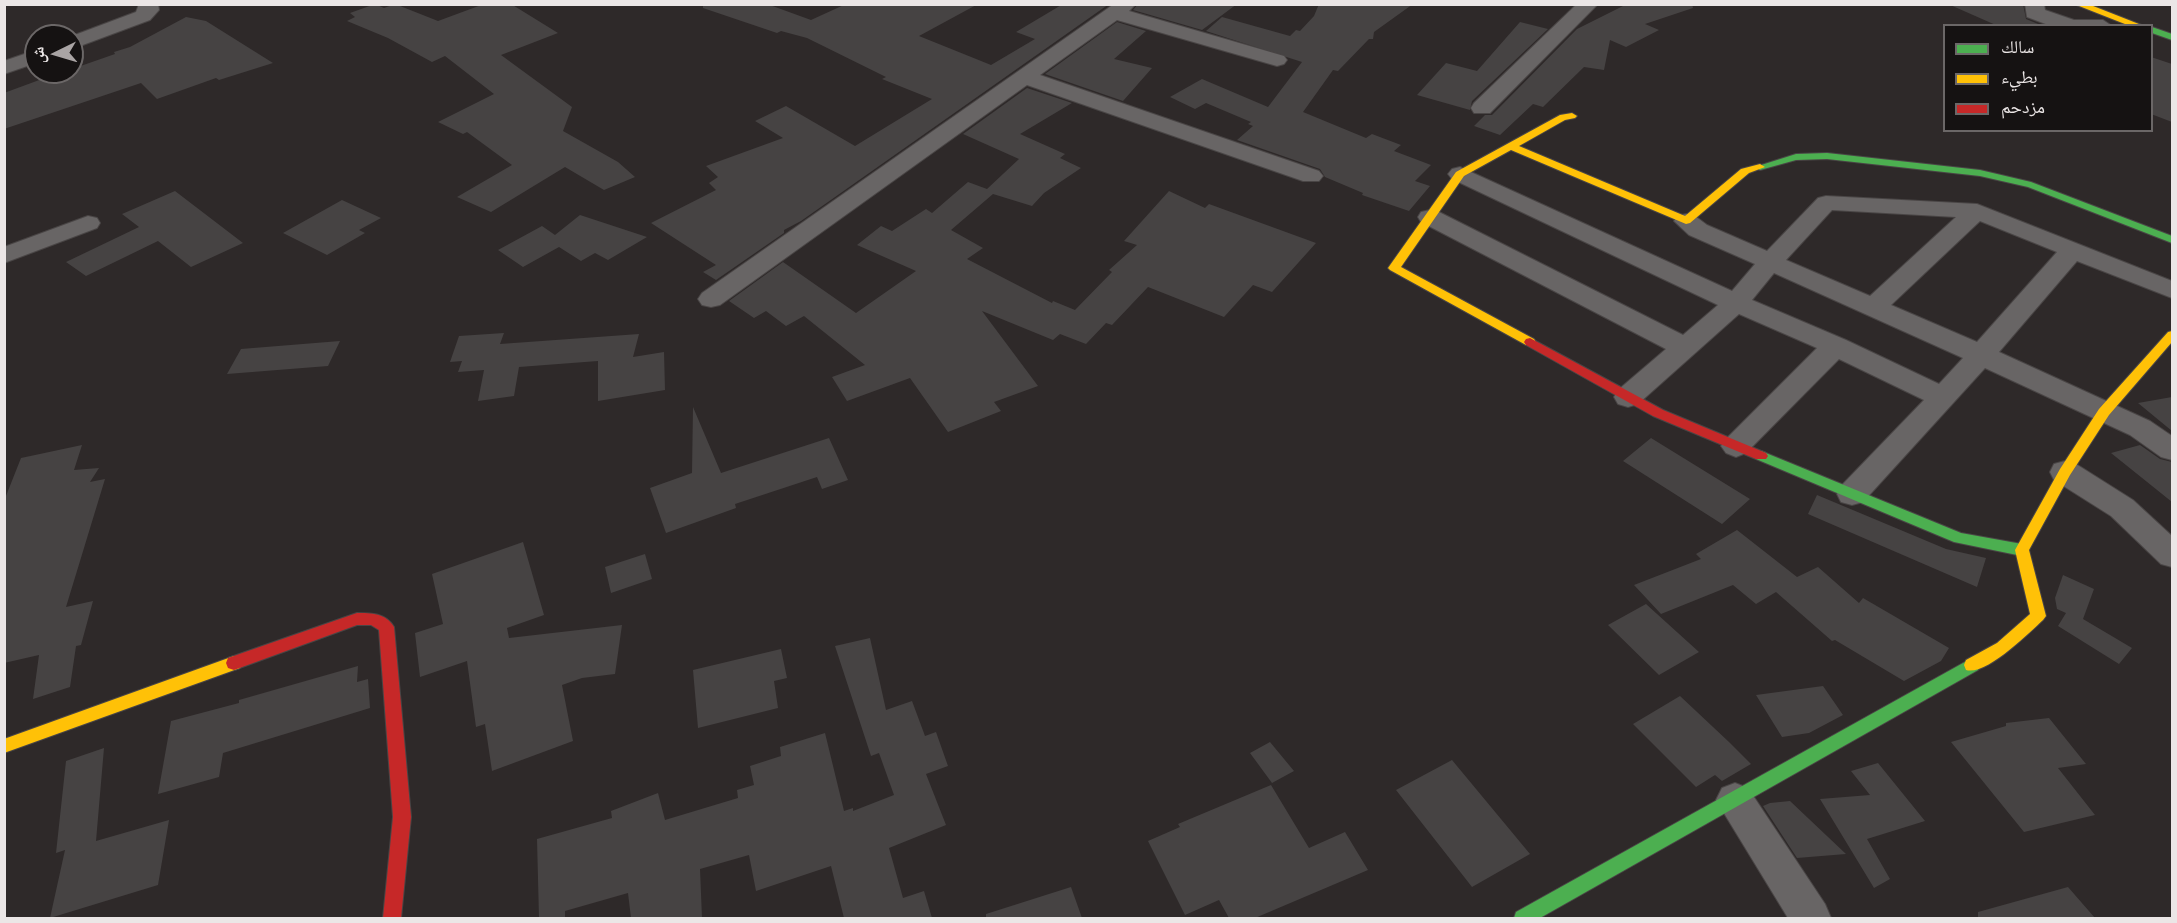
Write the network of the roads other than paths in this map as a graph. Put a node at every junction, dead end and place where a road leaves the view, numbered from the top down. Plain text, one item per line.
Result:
1 (147, 4) edge
2 (1589, 4) edge
3 (2034, 4) edge
4 (2078, 4) edge
5 (1120, 9) edge
6 (2067, 24) edge
7 (2124, 24) edge
8 (2153, 31) edge
9 (2172, 37) edge
10 (84, 38) edge
11 (24, 60) edge
12 (1277, 60) dead end
13 (4, 68) edge
14 (1027, 78) junction
15 (1482, 108) dead end
16 (1572, 116) dead end
17 (1510, 146) junction
18 (1460, 174) junction
19 (1311, 176) dead end
20 (1977, 211) junction
21 (1430, 217) junction
22 (1686, 220) junction
23 (87, 224) dead end
24 (2172, 240) edge
25 (2073, 250) junction
26 (4, 256) edge
27 (1771, 261) junction
28 (2172, 290) edge
29 (711, 299) dead end
30 (1736, 303) junction
31 (1874, 307) junction
32 (2172, 334) edge
33 (1836, 346) junction
34 (1685, 347) junction
35 (1981, 355) junction
36 (1628, 397) junction
37 (1943, 398) junction
38 (2104, 412) junction
39 (1736, 446) junction
40 (2172, 450) edge
41 (2065, 472) junction
42 (1852, 494) junction
43 (2022, 550) junction
44 (2172, 555) edge
45 (4, 746) edge
46 (1735, 800) junction
47 (392, 918) edge
48 (1523, 918) edge
49 (1810, 918) edge

1 - 10 street
2 - 15 street
3 - 6 street
4 - 7 street
5 - 12 street
5 - 14 street
8 - 9 street
11 - 13 street
14 - 19 street
14 - 29 street
16 - 17 street
17 - 18 street
17 - 22 street
18 - 21 street
18 - 30 street
20 - 25 street
20 - 27 street
20 - 31 street
21 - 34 street
21 - 36 street
22 - 24 street
22 - 27 street
23 - 26 street
25 - 28 street
25 - 35 street
27 - 30 street
27 - 31 street
30 - 33 street
30 - 34 street
31 - 35 street
32 - 38 street
33 - 37 street
33 - 39 street
34 - 36 street
35 - 37 street
35 - 38 street
36 - 39 street
37 - 42 street
38 - 40 street
38 - 41 street
39 - 42 street
41 - 43 street
41 - 44 street
42 - 43 street
43 - 46 street
45 - 47 street
46 - 48 street
46 - 49 street

